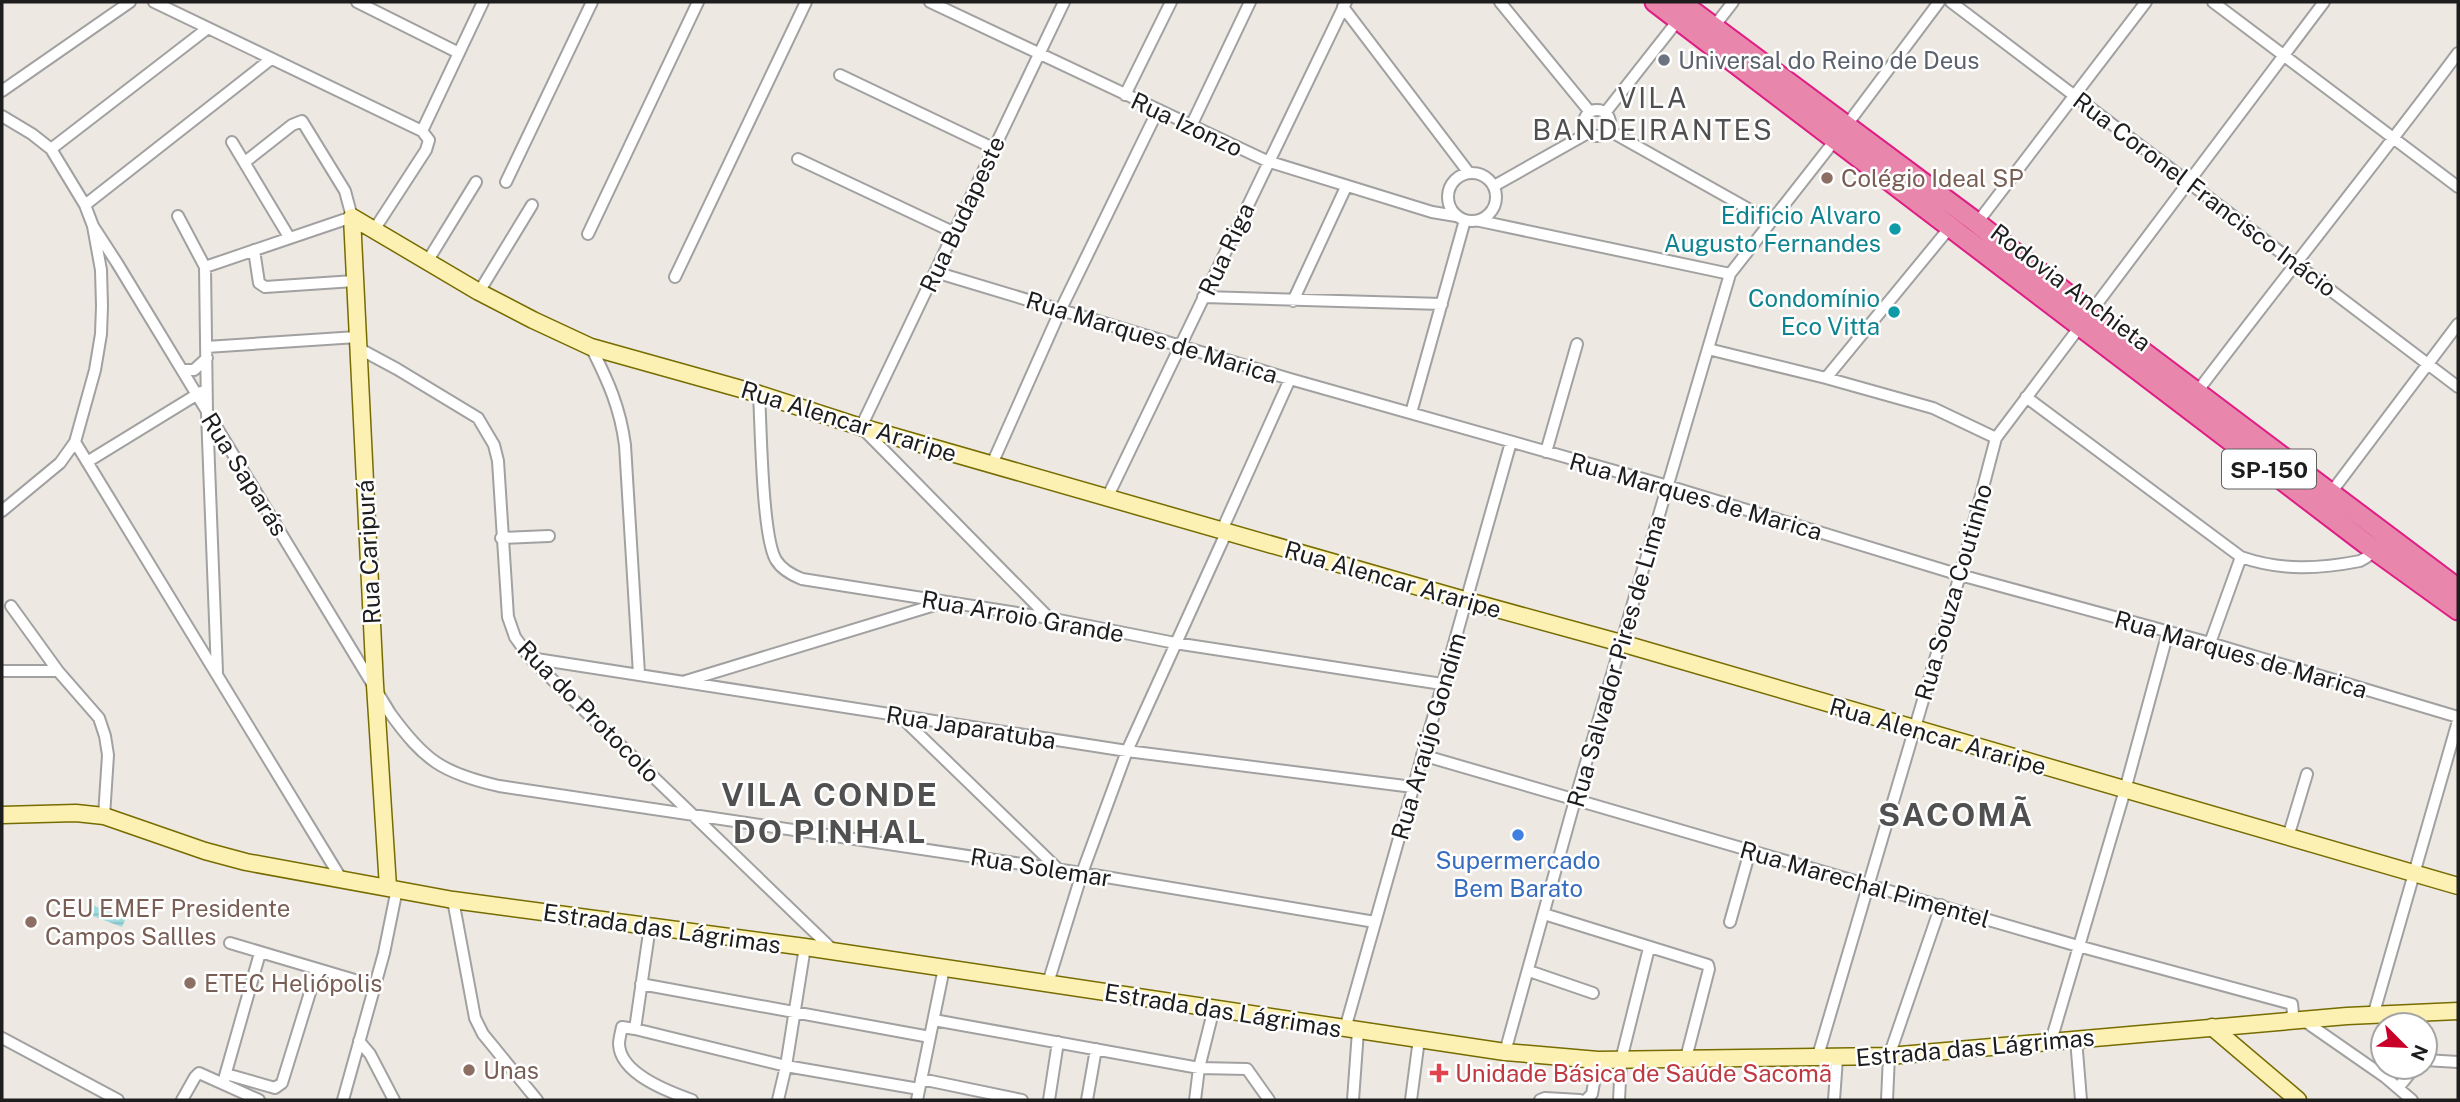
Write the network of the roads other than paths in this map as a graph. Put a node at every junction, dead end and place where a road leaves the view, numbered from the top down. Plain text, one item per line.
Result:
1 (130, 2) edge
2 (154, 2) edge
3 (357, 2) edge
4 (483, 2) edge
5 (592, 2) edge
6 (698, 2) edge
7 (806, 2) edge
8 (930, 2) edge
9 (1065, 2) edge
10 (1171, 2) edge
11 (1250, 2) edge
12 (1500, 2) edge
13 (1655, 2) edge
14 (1733, 2) edge
15 (1939, 2) edge
16 (1951, 2) edge
17 (2146, 2) edge
18 (2213, 2) edge
19 (2324, 2) edge
20 (1345, 5) edge
21 (1679, 10) edge
22 (208, 28) junction
23 (1713, 28) junction
24 (459, 53) junction
25 (2284, 53) junction
26 (2458, 53) edge
27 (1039, 54) junction
28 (271, 59) junction
29 (840, 75) dead end
30 (2, 92) edge
31 (1125, 95) junction
32 (2075, 96) junction
33 (1158, 110) junction
34 (1590, 111) junction
35 (1605, 113) junction
36 (2, 116) edge
37 (1191, 126) junction
38 (1608, 130) junction
39 (422, 131) junction
40 (1588, 133) junction
41 (1841, 133) junction
42 (2394, 139) junction
43 (232, 142) dead end
44 (993, 148) junction
45 (51, 149) junction
46 (798, 159) dead end
47 (1267, 161) junction
48 (245, 162) junction
49 (1469, 173) junction
50 (2189, 181) junction
51 (476, 182) dead end
52 (506, 182) dead end
53 (1493, 186) junction
54 (1346, 187) junction
55 (2458, 187) edge
56 (85, 205) junction
57 (532, 205) dead end
58 (178, 216) dead end
59 (352, 217) junction
60 (1460, 218) junction
61 (1770, 220) junction
62 (1480, 221) junction
63 (1977, 223) junction
64 (93, 226) junction
65 (1951, 226) junction
66 (374, 230) junction
67 (953, 232) junction
68 (588, 234) dead end
69 (289, 237) junction
70 (254, 250) junction
71 (117, 262) junction
72 (427, 262) junction
73 (2295, 262) junction
74 (205, 267) junction
75 (101, 270) junction
76 (935, 272) junction
77 (1730, 274) junction
78 (675, 277) dead end
79 (354, 281) junction
80 (480, 292) junction
81 (1203, 297) junction
82 (1293, 301) junction
83 (1442, 304) junction
84 (1061, 309) junction
85 (2086, 318) junction
86 (2458, 324) edge
87 (357, 343) junction
88 (1577, 344) dead end
89 (1181, 346) junction
90 (591, 347) junction
91 (1708, 349) junction
92 (206, 353) junction
93 (2428, 364) junction
94 (182, 370) junction
95 (1826, 377) junction
96 (1290, 379) junction
97 (2458, 387) edge
98 (207, 388) junction
99 (2197, 392) junction
100 (196, 394) junction
101 (759, 394) junction
102 (2025, 397) junction
103 (207, 413) junction
104 (1411, 413) junction
105 (861, 427) junction
106 (1996, 438) junction
107 (75, 442) junction
108 (1511, 443) junction
109 (1546, 452) junction
110 (87, 462) junction
111 (992, 464) junction
112 (1668, 486) junction
113 (2330, 494) junction
114 (1108, 496) junction
115 (2, 511) edge
116 (1225, 531) junction
117 (549, 537) dead end
118 (501, 538) junction
119 (2374, 549) junction
120 (2241, 558) junction
121 (1960, 575) junction
122 (2456, 600) edge
123 (1468, 601) junction
124 (943, 602) junction
125 (11, 606) dead end
126 (1049, 618) junction
127 (186, 623) junction
128 (216, 629) junction
129 (2168, 632) junction
130 (1175, 643) junction
131 (1621, 643) junction
132 (2210, 643) junction
133 (530, 658) junction
134 (2, 671) edge
135 (58, 671) junction
136 (639, 674) junction
137 (217, 675) junction
138 (683, 682) junction
139 (1442, 684) junction
140 (375, 685) junction
141 (900, 716) junction
142 (2458, 719) edge
143 (1914, 729) junction
144 (1127, 751) junction
145 (1422, 755) junction
146 (2307, 774) dead end
147 (1413, 787) junction
148 (2125, 790) junction
149 (1575, 800) junction
150 (2, 815) edge
151 (103, 816) junction
152 (694, 816) junction
153 (2288, 837) junction
154 (1750, 851) junction
155 (1058, 869) junction
156 (1082, 873) junction
157 (2414, 873) junction
158 (342, 880) junction
159 (1867, 884) junction
160 (2458, 886) edge
161 (392, 888) junction
162 (453, 900) junction
163 (1941, 905) junction
164 (1544, 914) junction
165 (1375, 922) junction
166 (1730, 922) dead end
167 (650, 926) junction
168 (230, 943) dead end
169 (2078, 946) junction
170 (806, 947) junction
171 (1649, 948) junction
172 (834, 951) junction
173 (260, 953) junction
174 (944, 968) junction
175 (317, 970) junction
176 (1529, 971) junction
177 (1048, 983) junction
178 (641, 984) junction
179 (375, 986) junction
180 (1593, 993) dead end
181 (1214, 1008) junction
182 (794, 1011) junction
183 (2374, 1011) edge
184 (2458, 1011) edge
185 (2439, 1012) edge
186 (2369, 1016) edge
187 (934, 1020) junction
188 (2296, 1020) junction
189 (2212, 1027) junction
190 (635, 1029) junction
191 (1352, 1030) junction
192 (930, 1037) junction
193 (2, 1038) edge
194 (1419, 1039) junction
195 (2076, 1039) junction
196 (359, 1041) junction
197 (2051, 1041) junction
198 (1058, 1042) junction
199 (1096, 1049) junction
200 (1505, 1052) junction
201 (1889, 1056) junction
202 (1686, 1058) junction
203 (1837, 1058) junction
204 (1817, 1059) junction
205 (1598, 1060) junction
206 (1621, 1060) junction
207 (2439, 1061) edge
208 (2458, 1062) edge
209 (786, 1066) junction
210 (1199, 1068) junction
211 (224, 1079) junction
212 (2404, 1081) edge
213 (2399, 1088) junction
214 (919, 1089) edge
215 (118, 1100) edge
216 (182, 1100) edge
217 (259, 1100) edge
218 (343, 1100) edge
219 (394, 1100) edge
220 (537, 1100) edge
221 (692, 1100) edge
222 (778, 1100) edge
223 (1022, 1100) edge
224 (1049, 1100) edge
225 (1087, 1100) edge
226 (1195, 1100) edge
227 (1269, 1100) edge
228 (1353, 1100) edge
229 (1411, 1100) edge
230 (1540, 1100) edge
231 (1580, 1100) edge
232 (1586, 1100) edge
233 (1619, 1100) edge
234 (1833, 1100) edge
235 (1887, 1100) edge
236 (2081, 1100) edge
237 (2298, 1100) edge
238 (2412, 1100) edge

1 - 30 street
2 - 22 street
3 - 24 street
4 - 24 street
5 - 52 street
6 - 68 street
7 - 78 street
8 - 27 street, Rua Izonzo
9 - 27 street, Rua Budapeste
10 - 31 street
11 - 37 street
12 - 34 street
13 - 21 highway, Rodovia Anchieta / SP-150
14 - 23 street
15 - 41 street, Rua Salvador Pires de Lima
16 - 32 street, Rua Coronel Francisco Inácio
17 - 32 street
18 - 25 street
19 - 25 street, Rua Souza Coutinho
20 - 47 street, Rua Riga
20 - 49 street
21 - 23 highway, Rodovia Anchieta / SP-150
21 - 35 street
21 - 41 highway, Rodovia Anchieta / SP-150
22 - 28 street
22 - 45 street
23 - 41 highway, Rodovia Anchieta / SP-150
24 - 39 street
25 - 42 street
25 - 50 street, Rua Souza Coutinho
26 - 42 street
27 - 31 street, Rua Izonzo
27 - 44 street, Rua Budapeste
28 - 39 street
28 - 56 street
29 - 44 street
31 - 33 street, Rua Izonzo
32 - 50 street, Rua Coronel Francisco Inácio
32 - 63 street
33 - 37 street, Rua Izonzo
33 - 84 street
34 - 35 street
34 - 40 street
35 - 38 street
36 - 45 street
37 - 47 street, Rua Izonzo
38 - 40 street
38 - 61 street
39 - 66 street
40 - 53 street
41 - 61 street, Rua Salvador Pires de Lima
41 - 63 highway, Rodovia Anchieta / SP-150
41 - 65 highway, Rodovia Anchieta / SP-150
42 - 55 street
42 - 73 street
43 - 48 street
44 - 67 street, Rua Budapeste
45 - 56 street
46 - 67 street
47 - 54 street, Rua Izonzo
47 - 81 street, Rua Riga
48 - 59 street
48 - 69 street
49 - 53 street
49 - 60 street
50 - 73 street, Rua Coronel Francisco Inácio
50 - 85 street, Rua Souza Coutinho
51 - 72 street
53 - 62 street
54 - 60 street, Rua Izonzo
54 - 82 street
56 - 64 street
57 - 80 street
58 - 74 street
59 - 66 street, Rua Alencar Araripe
59 - 69 street
59 - 79 street, Rua Caripurá
60 - 62 street
60 - 83 street
61 - 77 street, Rua Salvador Pires de Lima
62 - 77 street
63 - 85 highway, Rodovia Anchieta / SP-150
64 - 71 street, Rua Saparás
64 - 75 street
65 - 85 highway, Rodovia Anchieta / SP-150
65 - 95 street
66 - 72 street, Rua Alencar Araripe
67 - 76 street, Rua Budapeste
69 - 70 street
70 - 74 street
70 - 79 street
71 - 75 street
71 - 94 street, Rua Saparás
72 - 80 street, Rua Alencar Araripe
73 - 93 street, Rua Coronel Francisco Inácio
73 - 99 street
74 - 92 street
75 - 107 street
76 - 84 street, Rua Marques de Marica
76 - 105 street, Rua Budapeste
77 - 91 street, Rua Salvador Pires de Lima
79 - 87 street, Rua Caripurá
80 - 90 street, Rua Alencar Araripe
81 - 82 street
81 - 89 street, Rua Riga
82 - 83 street
83 - 104 street
84 - 89 street, Rua Marques de Marica
84 - 111 street
85 - 99 highway, Rodovia Anchieta / SP-150
85 - 102 street, Rua Souza Coutinho
85 - 119 highway, Rodovia Anchieta / SP-150
86 - 93 street
87 - 92 street
87 - 118 street, Rua do Protocolo
87 - 140 street, Rua Caripurá
88 - 109 street
89 - 96 street, Rua Marques de Marica
89 - 114 street, Rua Riga
90 - 101 street, Rua Alencar Araripe
90 - 136 street
91 - 95 street
91 - 112 street, Rua Salvador Pires de Lima
92 - 94 street
92 - 98 street
93 - 97 street, Rua Coronel Francisco Inácio
93 - 113 street
94 - 100 street, Rua Saparás
95 - 106 street
96 - 104 street, Rua Marques de Marica
96 - 116 street
98 - 100 street
98 - 103 street
99 - 113 highway, Rodovia Anchieta / SP-150
100 - 103 street, Rua Saparás
100 - 110 street
101 - 105 street, Rua Alencar Araripe
101 - 124 street, Rua Arroio Grande
102 - 106 street, Rua Souza Coutinho
102 - 120 street
103 - 128 street
103 - 140 street, Rua Saparás
104 - 108 street, Rua Marques de Marica
105 - 111 street, Rua Alencar Araripe
105 - 126 street
106 - 121 street, Rua Souza Coutinho
107 - 110 street
107 - 115 street
108 - 109 street, Rua Marques de Marica
108 - 123 street, Rua Araújo Gondim
109 - 112 street, Rua Marques de Marica
110 - 127 street
111 - 114 street, Rua Alencar Araripe
112 - 121 street, Rua Marques de Marica
112 - 131 street, Rua Salvador Pires de Lima
113 - 122 highway, Rodovia Anchieta / SP-150
114 - 116 street, Rua Alencar Araripe
116 - 123 street, Rua Alencar Araripe
116 - 130 street
117 - 118 street
118 - 133 street, Rua do Protocolo
119 - 120 street
119 - 122 highway, Rodovia Anchieta / SP-150
120 - 132 street
121 - 129 street, Rua Marques de Marica
121 - 143 street, Rua Souza Coutinho
123 - 131 street, Rua Alencar Araripe
123 - 139 street, Rua Araújo Gondim
124 - 126 street, Rua Arroio Grande
124 - 138 street
125 - 135 street
126 - 130 street, Rua Arroio Grande
127 - 128 street
127 - 137 street
128 - 137 street
129 - 132 street, Rua Marques de Marica
129 - 148 street
130 - 139 street, Rua Arroio Grande
130 - 144 street
131 - 143 street, Rua Alencar Araripe
131 - 149 street, Rua Salvador Pires de Lima
132 - 142 street, Rua Marques de Marica
133 - 136 street, Rua Japaratuba
133 - 152 street, Rua do Protocolo
134 - 135 street
135 - 151 street
136 - 138 street, Rua Japaratuba
137 - 158 street
138 - 141 street, Rua Japaratuba
139 - 145 street, Rua Araújo Gondim
140 - 152 street, Rua Solemar
140 - 161 street, Rua Caripurá
141 - 144 street, Rua Japaratuba
141 - 155 street
142 - 157 street
143 - 148 street, Rua Alencar Araripe
143 - 159 street, Rua Souza Coutinho
144 - 147 street, Rua Japaratuba
144 - 156 street
145 - 147 street, Rua Araújo Gondim
145 - 149 street, Rua Marechal Pimentel
146 - 153 street
147 - 165 street, Rua Araújo Gondim
148 - 153 street, Rua Alencar Araripe
148 - 169 street
149 - 154 street, Rua Marechal Pimentel
149 - 164 street, Rua Salvador Pires de Lima
150 - 151 street, Estrada das Lágrimas
151 - 158 street, Estrada das Lágrimas
152 - 155 street, Rua Solemar
152 - 172 street, Rua do Protocolo
153 - 157 street, Rua Alencar Araripe
154 - 159 street, Rua Marechal Pimentel
154 - 166 street
155 - 156 street, Rua Solemar
156 - 165 street, Rua Solemar
156 - 177 street
157 - 160 street, Rua Alencar Araripe
157 - 183 street
158 - 161 street, Estrada das Lágrimas
159 - 163 street, Rua Marechal Pimentel
159 - 204 street, Rua Souza Coutinho
161 - 162 street, Estrada das Lágrimas
161 - 179 street
162 - 167 street, Estrada das Lágrimas
162 - 220 street
163 - 169 street, Rua Marechal Pimentel
163 - 201 street
164 - 171 street
164 - 176 street, Rua Salvador Pires de Lima
165 - 191 street, Rua Araújo Gondim
167 - 170 street, Estrada das Lágrimas
167 - 178 street
168 - 173 street
169 - 188 street, Rua Marechal Pimentel
169 - 197 street
170 - 172 street, Estrada das Lágrimas
170 - 182 street
171 - 202 street
171 - 206 street
172 - 174 street, Estrada das Lágrimas
173 - 175 street
173 - 211 street
174 - 177 street, Estrada das Lágrimas
174 - 187 street
175 - 179 street
175 - 211 street
176 - 180 street
176 - 200 street, Rua Salvador Pires de Lima
177 - 181 street, Estrada das Lágrimas
178 - 182 street
178 - 190 street
179 - 196 street
181 - 191 street, Estrada das Lágrimas
181 - 210 street
182 - 192 street
182 - 209 street
184 - 185 street, Estrada das Lágrimas
186 - 188 street, Estrada das Lágrimas
187 - 192 street
187 - 198 street
188 - 189 street, Estrada das Lágrimas
188 - 213 street
189 - 195 street, Estrada das Lágrimas
189 - 237 street
190 - 209 street
190 - 221 street
191 - 194 street, Estrada das Lágrimas
191 - 228 street, Rua Araújo Gondim
192 - 214 street
193 - 215 street
194 - 200 street, Estrada das Lágrimas
194 - 229 street
195 - 197 street, Estrada das Lágrimas
195 - 236 street
196 - 218 street
196 - 219 street
197 - 201 street, Estrada das Lágrimas
198 - 199 street
198 - 224 street
199 - 210 street
199 - 225 street
200 - 205 street, Estrada das Lágrimas
201 - 203 street, Estrada das Lágrimas
201 - 235 street
202 - 204 street, Estrada das Lágrimas
202 - 206 street, Estrada das Lágrimas
203 - 204 street, Estrada das Lágrimas
203 - 234 street
205 - 206 street, Estrada das Lágrimas
205 - 232 street
206 - 233 street
207 - 208 street
209 - 214 street
209 - 222 street
210 - 226 street
210 - 227 street
211 - 216 street
211 - 217 street
212 - 213 street
213 - 238 street
214 - 223 street
230 - 231 street

